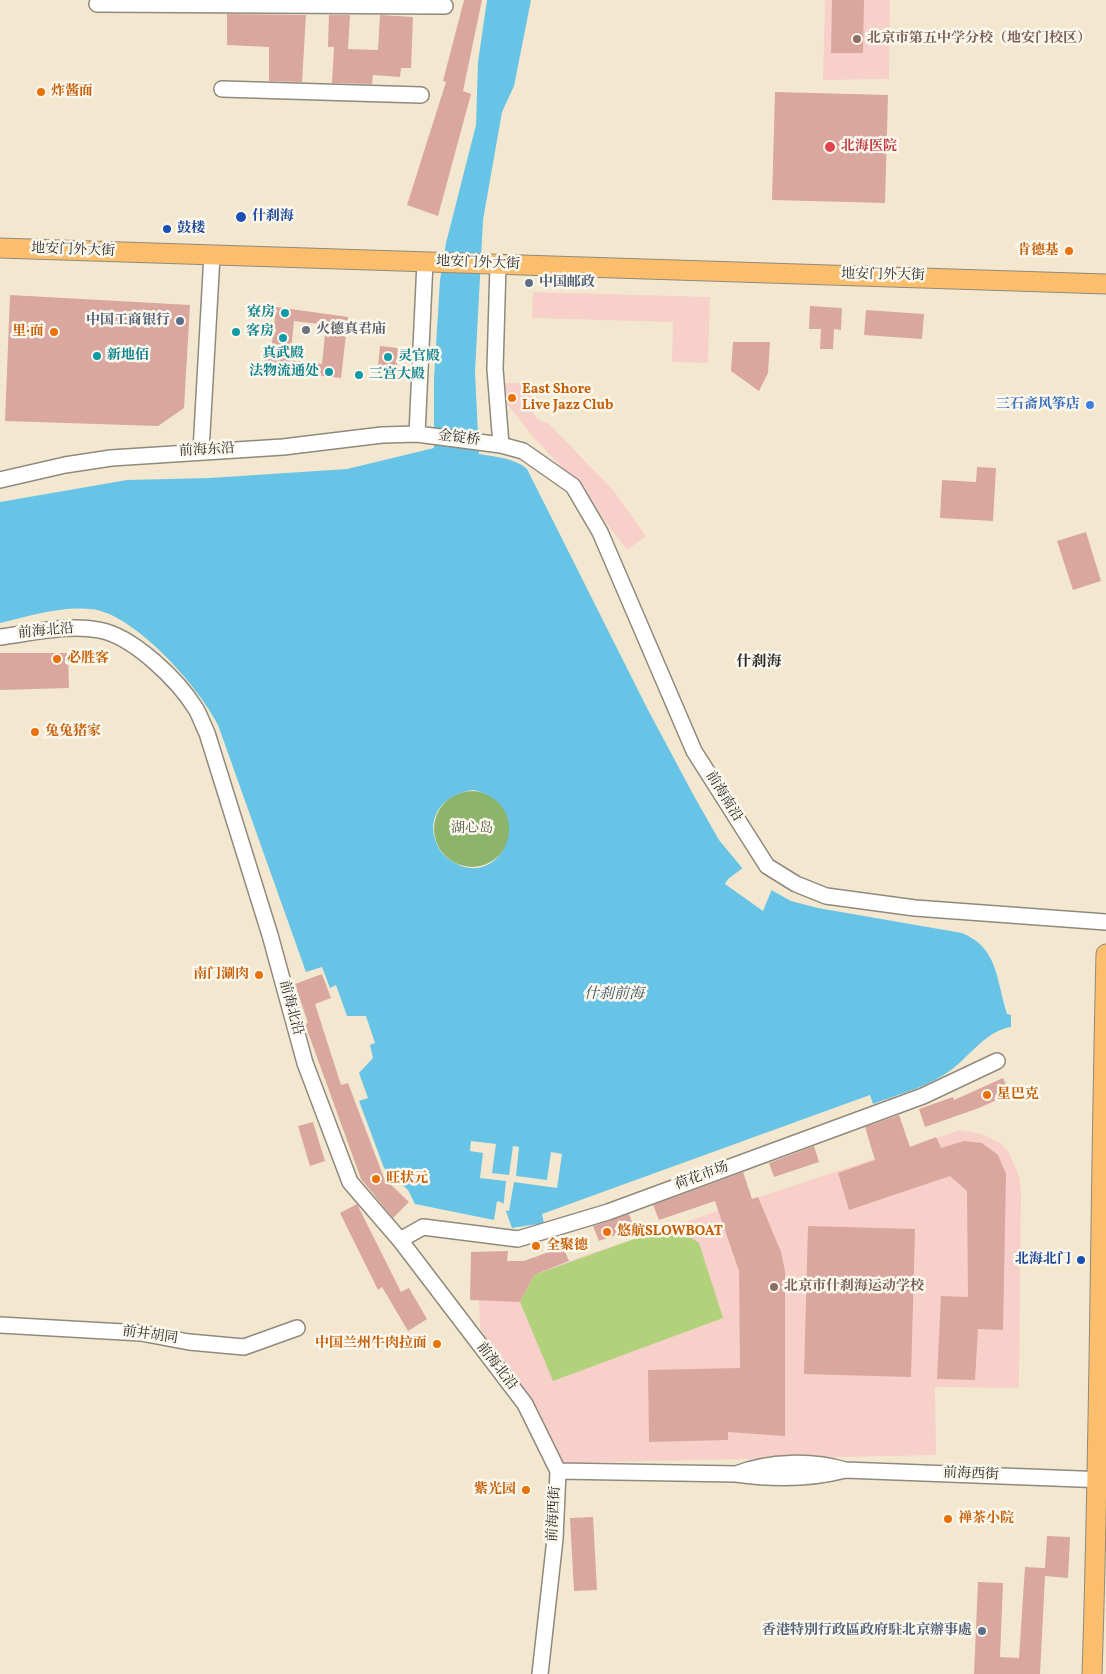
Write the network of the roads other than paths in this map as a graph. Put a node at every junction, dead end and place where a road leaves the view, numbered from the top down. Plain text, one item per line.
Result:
1 (97, 4) dead end
2 (446, 6) dead end
3 (222, 89) dead end
4 (421, 95) dead end
5 (0, 248) edge
6 (212, 255) junction
7 (425, 262) junction
8 (498, 265) junction
9 (1106, 284) edge
10 (416, 434) junction
11 (501, 445) junction
12 (200, 450) junction
13 (0, 480) edge
14 (0, 637) edge
15 (1106, 922) edge
16 (1106, 954) edge
17 (997, 1061) dead end
18 (400, 1240) junction
19 (0, 1325) edge
20 (297, 1328) dead end
21 (558, 1471) junction
22 (1102, 1480) edge
23 (540, 1674) edge
24 (1092, 1674) edge

1 - 2 street
3 - 4 street
5 - 6 main road, 地安门外大街
6 - 7 main road, 地安门外大街
6 - 12 street
7 - 8 main road, 地安门外大街
7 - 10 street
8 - 9 main road, 地安门外大街
8 - 11 street
10 - 11 street, 金锭桥
10 - 12 street, 前海东沿
11 - 15 street, 前海南沿
12 - 13 street, 前海东沿
14 - 18 street, 前海北沿
16 - 22 main road
17 - 18 street, 荷花市场
18 - 21 street, 前海北沿
19 - 20 street, 前井胡同
21 - 22 street, 前海西街
21 - 23 street, 前海西街
22 - 24 main road

